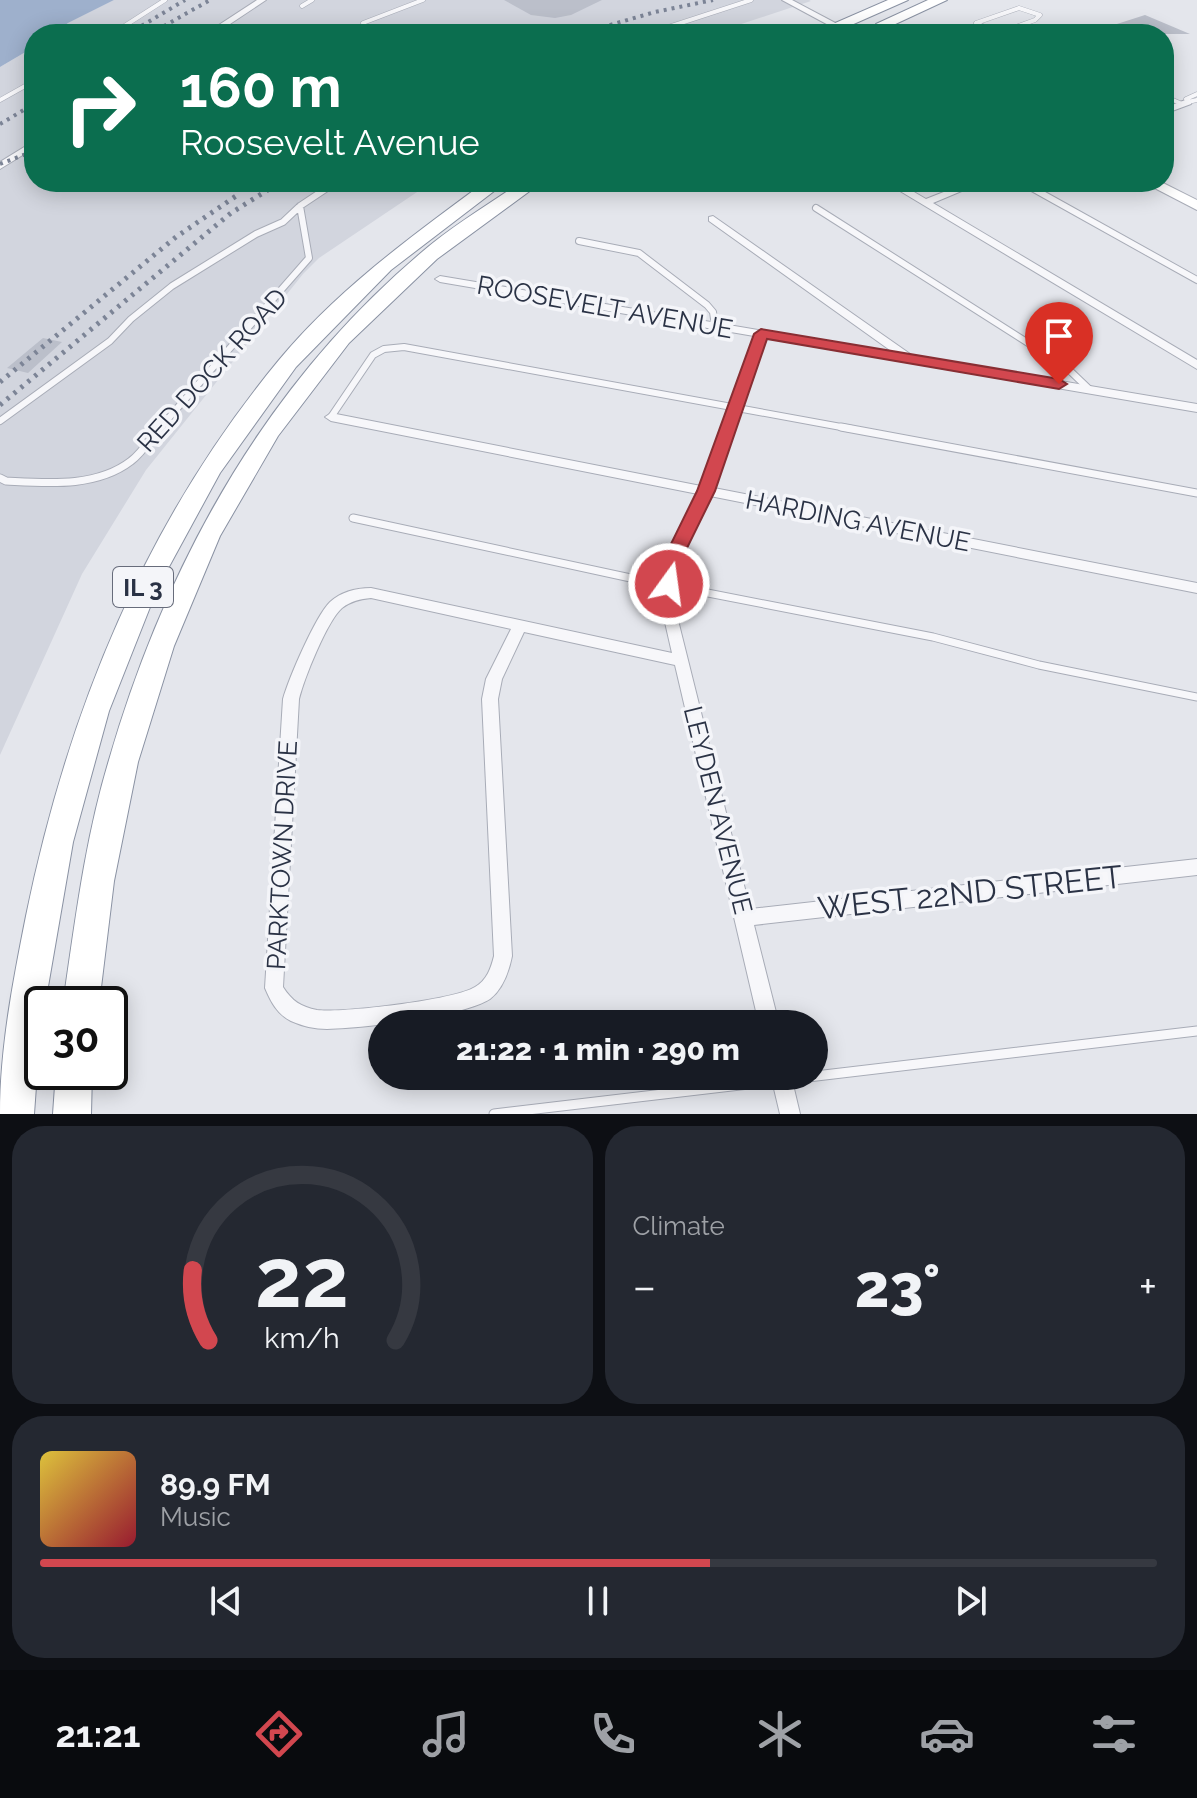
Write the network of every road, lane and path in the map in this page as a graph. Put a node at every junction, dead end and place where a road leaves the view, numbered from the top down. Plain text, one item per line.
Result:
1 (165, 0) edge
2 (262, 0) edge
3 (312, 0) edge
4 (423, 0) edge
5 (751, 0) edge
6 (786, 0) edge
7 (901, 0) edge
8 (940, 0) edge
9 (302, 6) dead end
10 (810, 12) junction
11 (363, 23) dead end
12 (128, 24) edge
13 (225, 24) edge
14 (678, 24) edge
15 (809, 24) edge
16 (833, 24) edge
17 (842, 24) edge
18 (893, 24) edge
19 (982, 24) edge
20 (1024, 24) edge
21 (24, 87) edge
22 (1197, 94) edge
23 (0, 100) edge
24 (1189, 102) edge
25 (24, 150) edge
26 (0, 166) edge
27 (322, 192) edge
28 (482, 192) edge
29 (519, 192) edge
30 (907, 192) edge
31 (953, 192) edge
32 (1039, 192) edge
33 (1170, 192) edge
34 (925, 203) junction
35 (300, 206) junction
36 (1197, 206) edge
37 (816, 208) dead end
38 (713, 219) dead end
39 (579, 241) dead end
40 (440, 279) dead end
41 (1197, 280) edge
42 (715, 326) junction
43 (761, 334) junction
44 (912, 359) junction
45 (1197, 365) edge
46 (1089, 389) junction
47 (736, 407) junction
48 (1197, 408) edge
49 (331, 417) joint
50 (0, 421) edge
51 (3, 480) edge
52 (706, 491) junction
53 (1197, 493) edge
54 (353, 518) dead end
55 (1197, 588) edge
56 (668, 590) junction
57 (520, 625) junction
58 (681, 661) junction
59 (1197, 697) edge
60 (1197, 867) edge
61 (744, 918) junction
62 (83, 986) edge
63 (766, 1010) edge
64 (1197, 1031) edge
65 (828, 1073) edge
66 (73, 1090) edge
67 (685, 1090) edge
68 (784, 1090) edge
69 (15, 1114) edge
70 (72, 1114) edge
71 (494, 1114) edge
72 (790, 1114) edge

1 - 12 lane
2 - 13 street
3 - 9 lane
4 - 11 lane
5 - 14 lane
6 - 10 street
7 - 17 highway
8 - 18 highway
10 - 15 highway
10 - 16 street
19 - 20 lane
21 - 23 lane
22 - 24 lane
25 - 26 street
27 - 35 lane
28 - 69 highway, IL 3
29 - 62 highway, IL 3
30 - 34 street
31 - 34 street
32 - 41 lane
33 - 36 main road
34 - 45 street
35 - 50 lane
35 - 51 lane, RED DOCK ROAD
37 - 46 lane
38 - 44 street
39 - 42 lane
40 - 42 street, ROOSEVELT AVENUE
42 - 43 street, ROOSEVELT AVENUE
43 - 44 street, ROOSEVELT AVENUE
43 - 47 street
44 - 46 street, ROOSEVELT AVENUE
46 - 48 street, ROOSEVELT AVENUE
47 - 49 lane
47 - 52 street
47 - 53 lane
49 - 52 street, HARDING AVENUE
52 - 55 street, HARDING AVENUE
52 - 56 street
54 - 56 lane
56 - 58 street, LEYDEN AVENUE
56 - 59 lane
57 - 57 street, PARKTOWN DRIVE
57 - 58 street, PARKTOWN DRIVE
58 - 61 street, LEYDEN AVENUE
60 - 61 street, WEST 22ND STREET
61 - 63 street, LEYDEN AVENUE
64 - 65 lane
66 - 70 highway
67 - 71 lane
68 - 72 street

